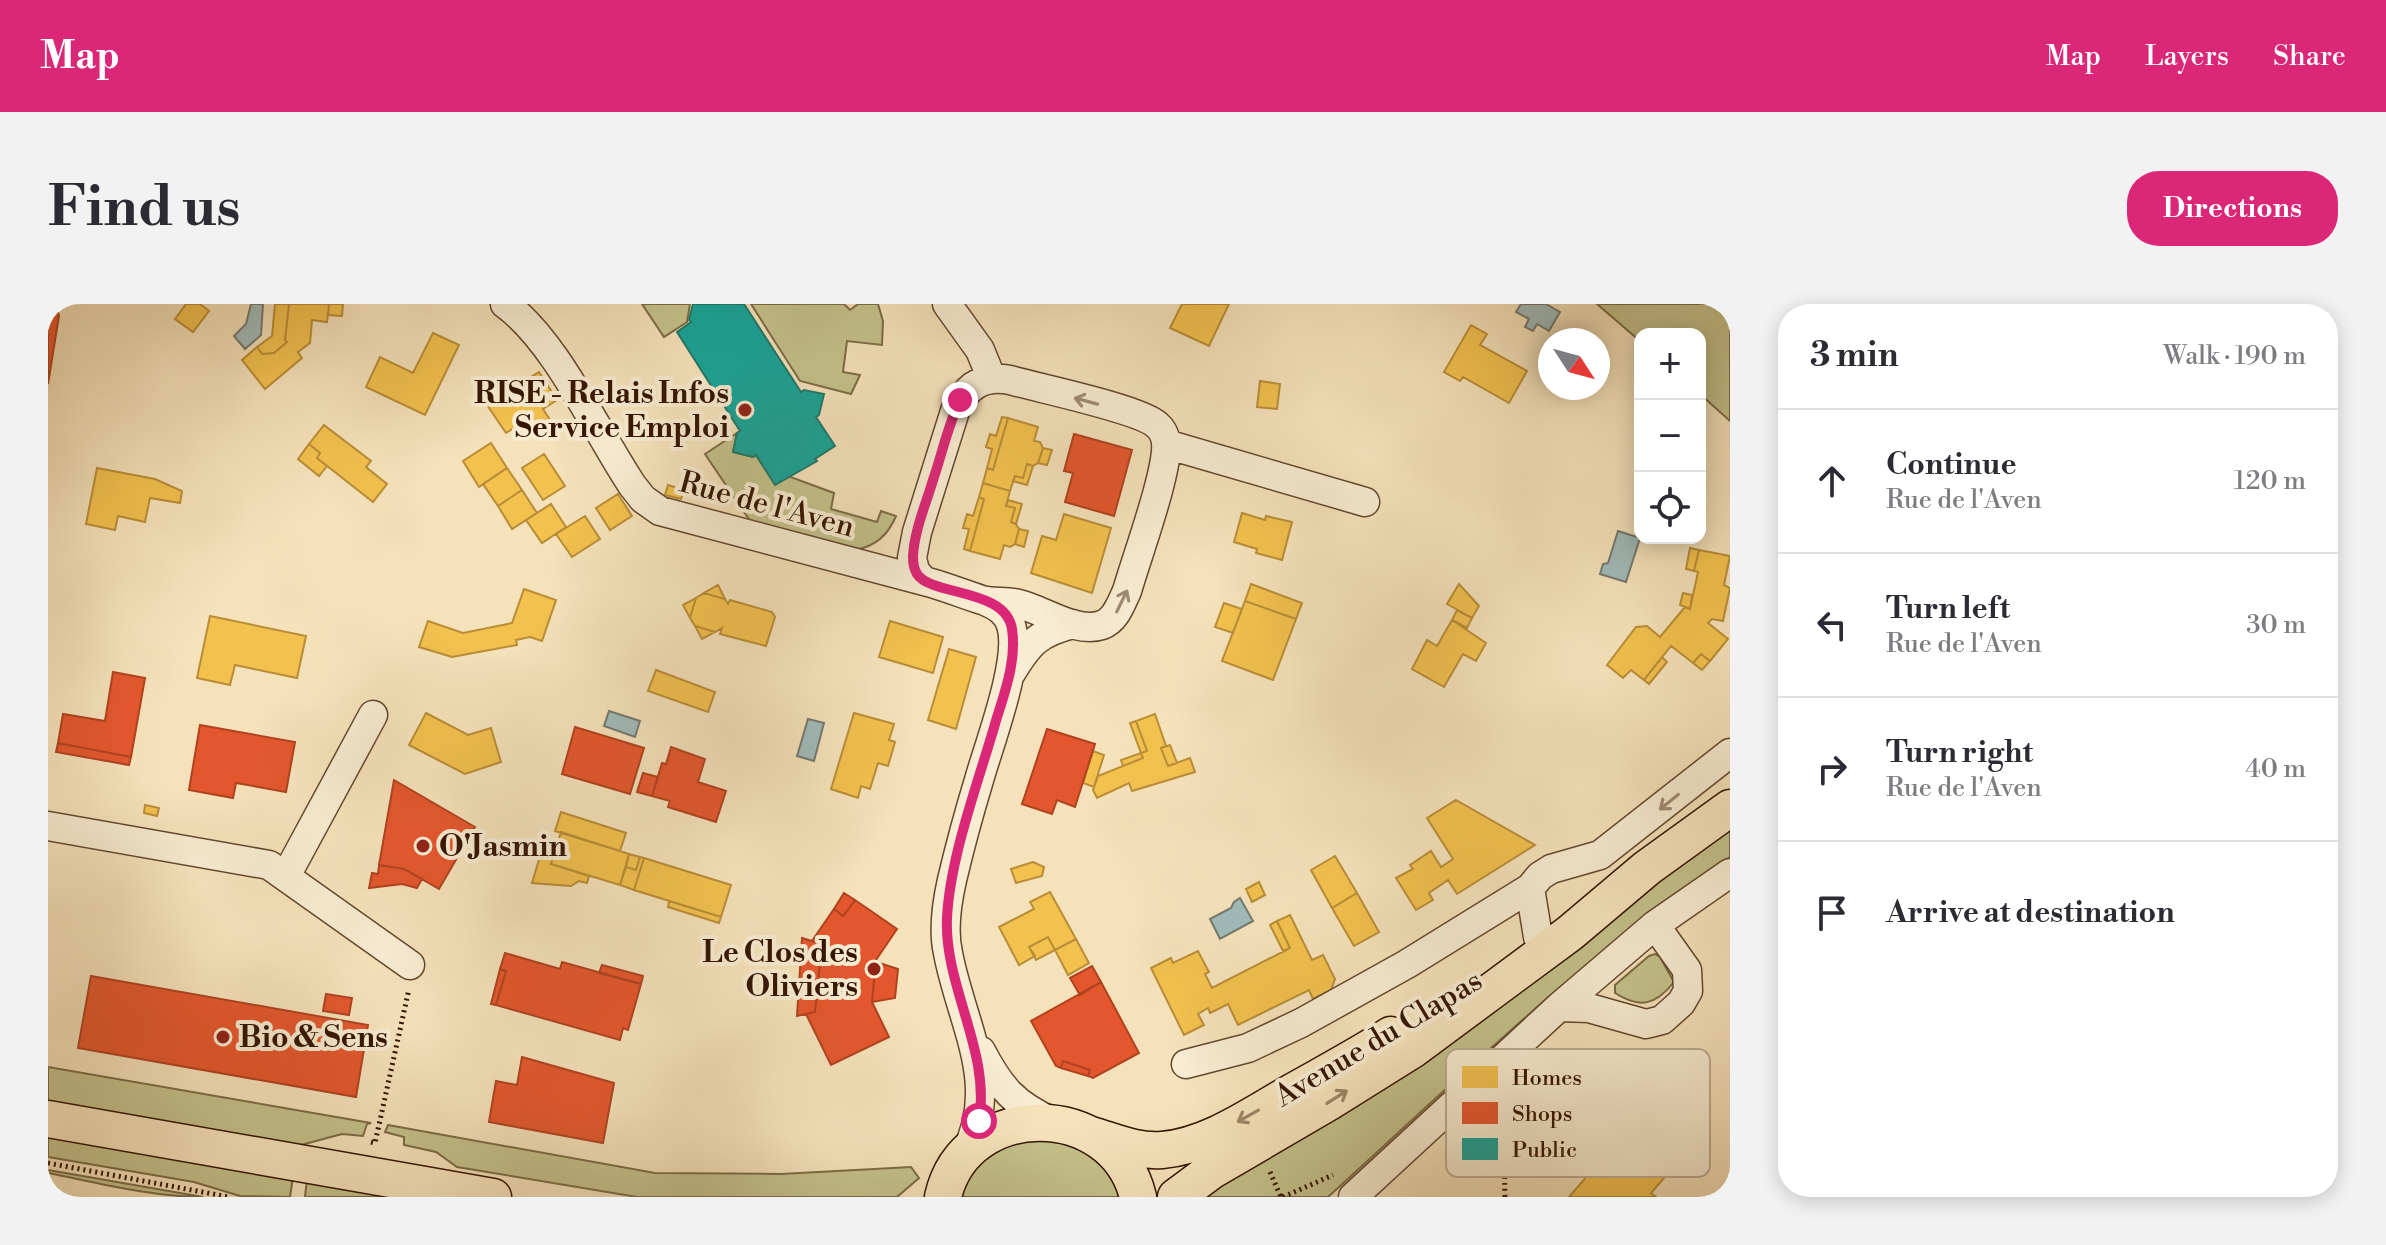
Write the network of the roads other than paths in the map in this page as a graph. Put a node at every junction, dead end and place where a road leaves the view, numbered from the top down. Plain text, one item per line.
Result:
1 (505, 304) edge
2 (947, 304) edge
3 (991, 377) junction
4 (1166, 444) junction
5 (1365, 502) dead end
6 (924, 581) junction
7 (985, 601) junction
8 (1073, 624) junction
9 (1009, 677) junction
10 (373, 715) dead end
11 (1730, 753) edge
12 (1730, 808) edge
13 (48, 826) edge
14 (1647, 868) junction
15 (1730, 873) edge
16 (286, 876) junction
17 (1530, 888) junction
18 (1655, 925) junction
19 (1538, 937) junction
20 (410, 965) road end
21 (1559, 1007) junction
22 (971, 1033) junction
23 (1513, 1049) edge
24 (1186, 1064) dead end
25 (1446, 1111) edge
26 (48, 1119) edge
27 (1053, 1122) junction
28 (1091, 1135) junction
29 (945, 1183) edge
30 (493, 1197) edge
31 (1138, 1197) edge
32 (1176, 1197) edge
33 (1353, 1197) edge

1 - 6 street, Rue de l'Aven
2 - 3 street
4 -> 3 street
3 - 6 street
4 - 5 street
8 -> 4 street, Rue de l'Aven
6 - 7 street, Rue de l'Aven
7 - 8 street, Rue de l'Aven
7 - 9 street, Rue de l'Aven
8 - 9 street, Rue de l'Aven
9 - 22 street, Rue de l'Aven
10 - 16 street
11 -> 17 street
12 - 14 main road, Avenue du Clapas
13 - 16 street
14 - 19 main road, Avenue du Clapas
32 -> 14 main road, Avenue du Clapas
15 - 18 street
16 - 20 street
17 - 19 street
17 - 24 street
18 - 21 street
18 - 21 street
19 -> 28 main road, Avenue du Clapas
21 - 23 street
22 - 27 street, Rue de l'Aven
22 - 29 street, Rue de l'Aven
25 - 33 street
26 - 30 main road
27 - 28 main road, Avenue du Clapas
27 - 29 main road
28 - 31 main road

